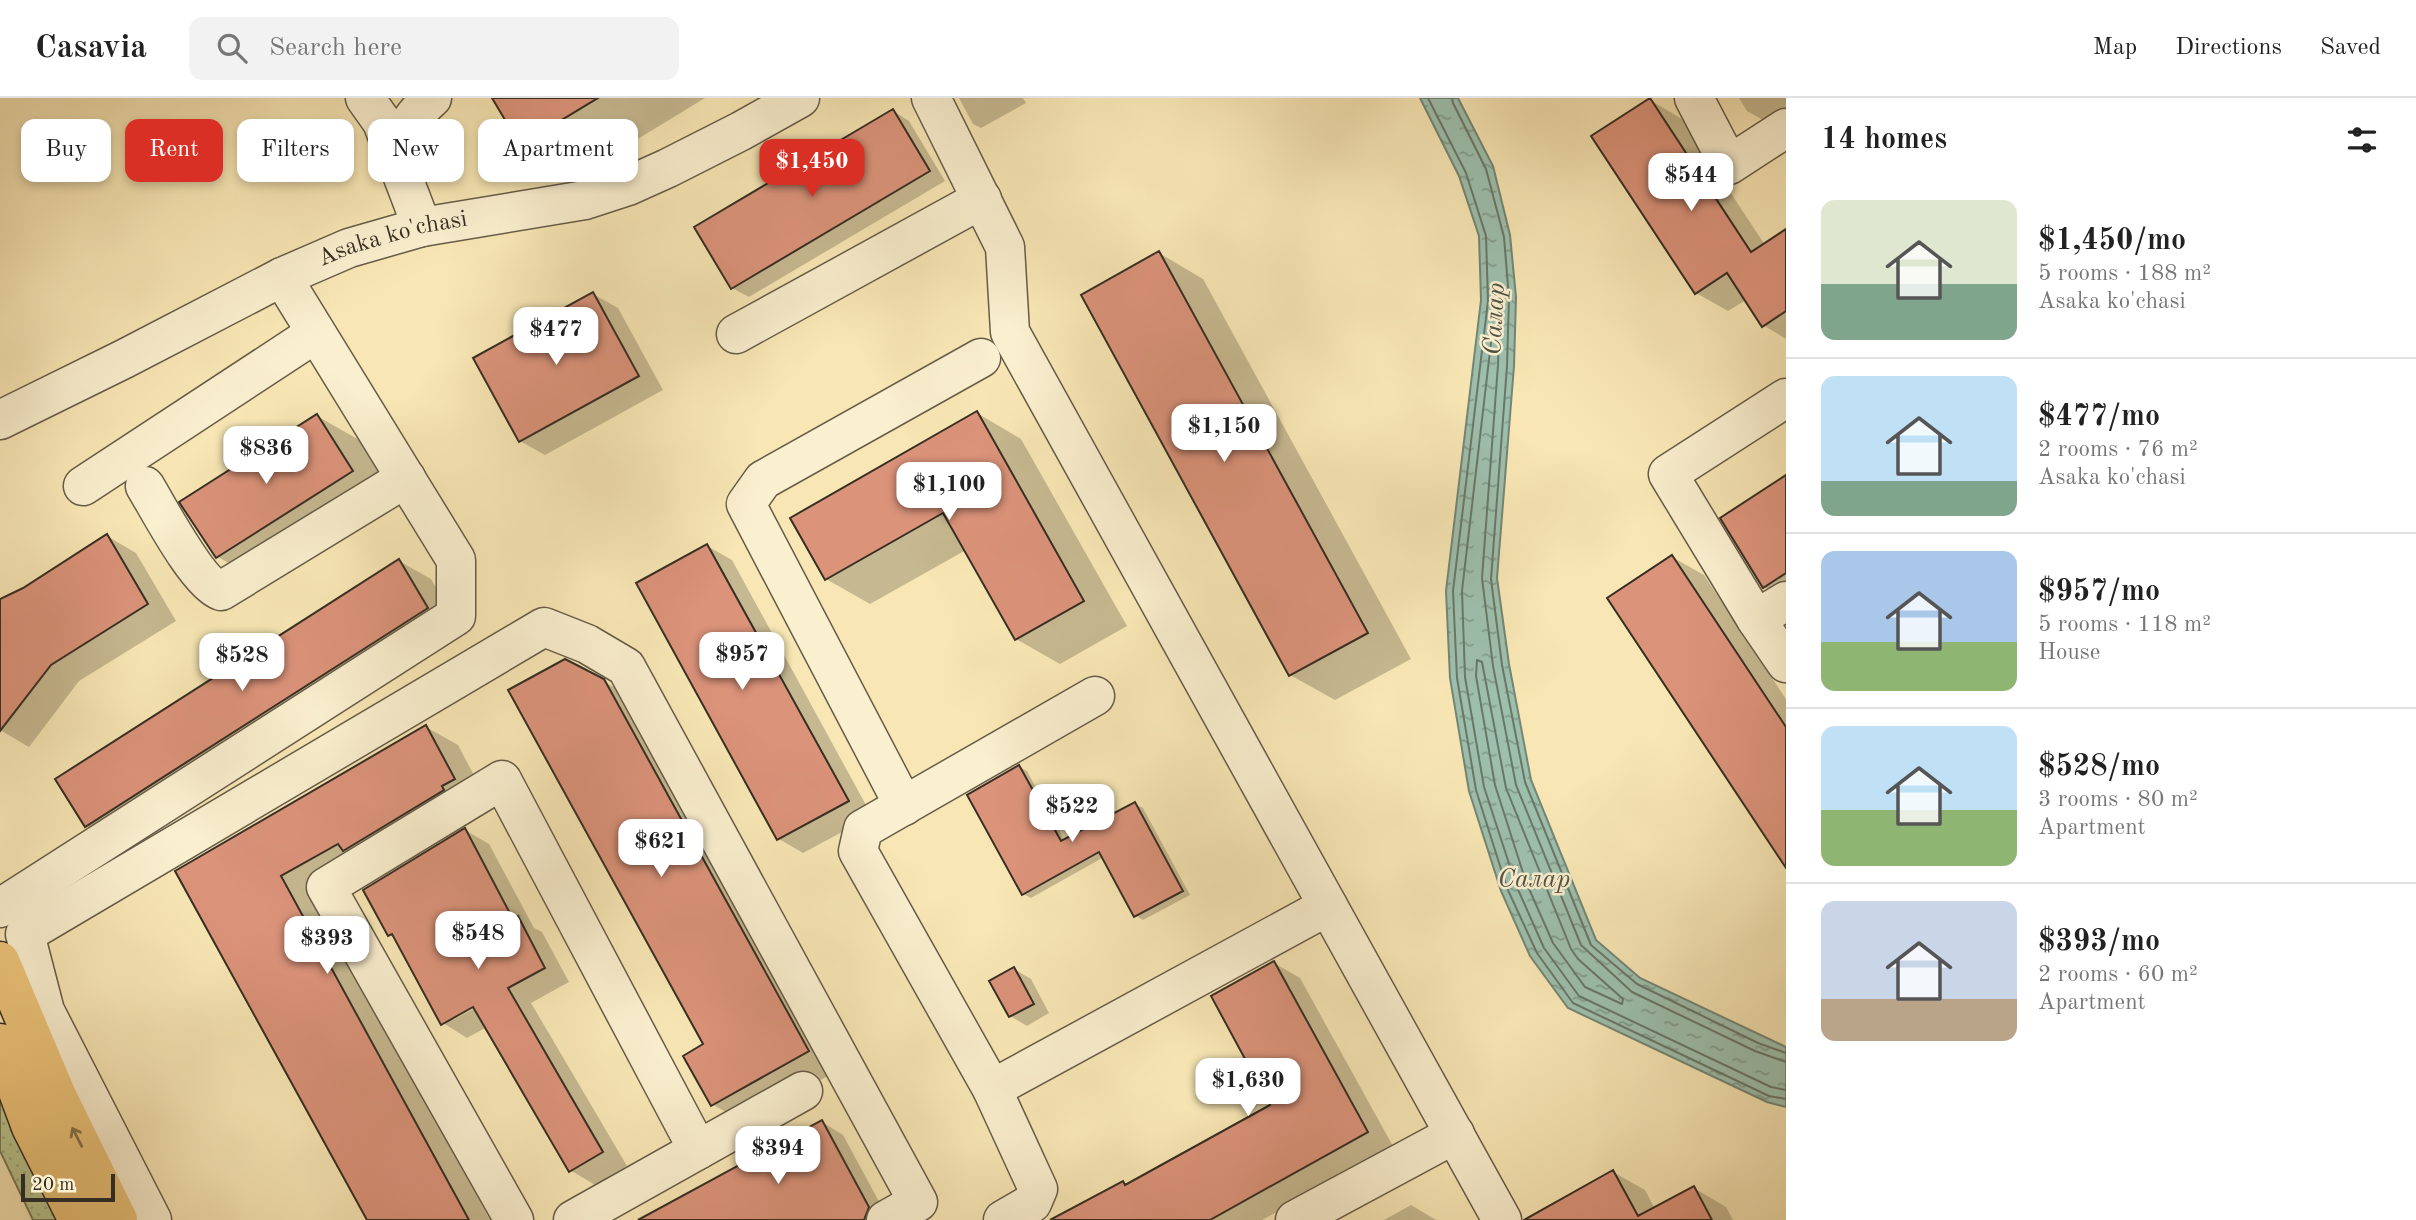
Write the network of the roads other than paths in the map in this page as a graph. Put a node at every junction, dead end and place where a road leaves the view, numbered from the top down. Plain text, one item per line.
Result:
1 (365, 98) edge
2 (800, 98) edge
3 (931, 98) edge
4 (1694, 98) edge
5 (420, 102) edge
6 (380, 119) edge
7 (410, 119) edge
8 (1786, 128) edge
9 (406, 182) edge
10 (982, 199) junction
11 (422, 227) junction
12 (282, 277) junction
13 (316, 332) junction
14 (736, 334) dead end
15 (981, 358) dead end
16 (1786, 398) edge
17 (0, 419) edge
18 (406, 478) junction
19 (83, 486) dead end
20 (145, 486) dead end
21 (1771, 610) edge
22 (1786, 663) edge
23 (1094, 696) dead end
24 (904, 806) junction
25 (1328, 906) junction
26 (0, 908) edge
27 (0, 961) edge
28 (0, 1043) edge
29 (992, 1089) junction
30 (803, 1091) dead end
31 (1455, 1134) junction
32 (698, 1150) junction
33 (78, 1220) edge
34 (118, 1220) edge
35 (152, 1220) edge
36 (514, 1220) edge
37 (573, 1220) edge
38 (886, 1220) edge
39 (1003, 1220) edge
40 (1295, 1220) edge
41 (1502, 1220) edge

1 - 6 street
2 - 11 street, Asaka ko'chasi
3 - 10 street
4 - 8 street
5 - 7 street
9 - 11 street
10 - 14 street
10 - 25 street
11 - 12 street, Asaka ko'chasi
12 - 13 street
12 - 17 street, Asaka ko'chasi
13 - 18 street
13 - 19 street
15 - 24 street
16 - 21 street
18 - 20 street
18 - 26 street
21 - 22 street
23 - 24 street
24 - 29 street
25 - 29 street
25 - 31 street
34 -> 27 main road
28 - 33 main road
29 - 39 street
30 - 32 street
31 - 40 street
31 - 41 street
32 - 36 street
32 - 37 street
35 - 38 street

